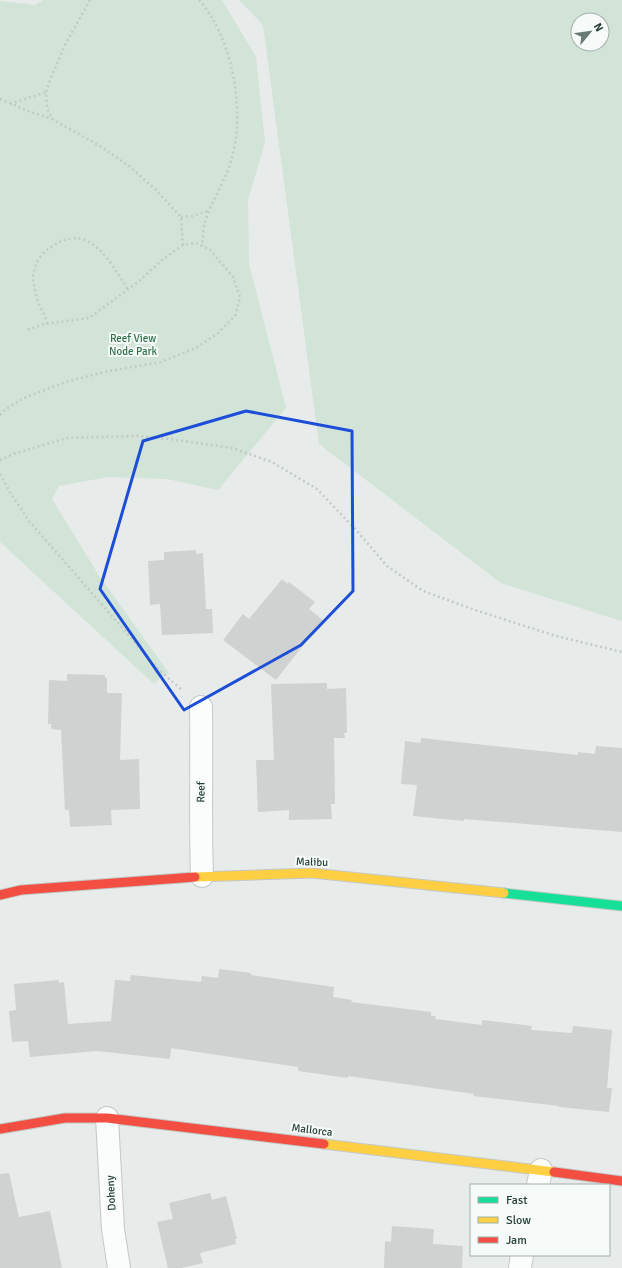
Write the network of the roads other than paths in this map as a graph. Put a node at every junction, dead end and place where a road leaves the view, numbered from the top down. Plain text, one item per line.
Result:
1 (201, 707) road end
2 (202, 876) junction
3 (0, 894) edge
4 (622, 906) edge
5 (106, 1118) junction
6 (0, 1129) edge
7 (540, 1178) edge
8 (622, 1182) edge
9 (522, 1256) edge
10 (119, 1268) edge
11 (520, 1268) edge

1 - 2 street, Reef
2 - 3 street, Malibu
2 - 4 street, Malibu
5 - 6 street, Mallorca
5 - 7 street, Mallorca
5 - 10 street, Doheny
7 - 8 street, Mallorca
9 - 11 street

